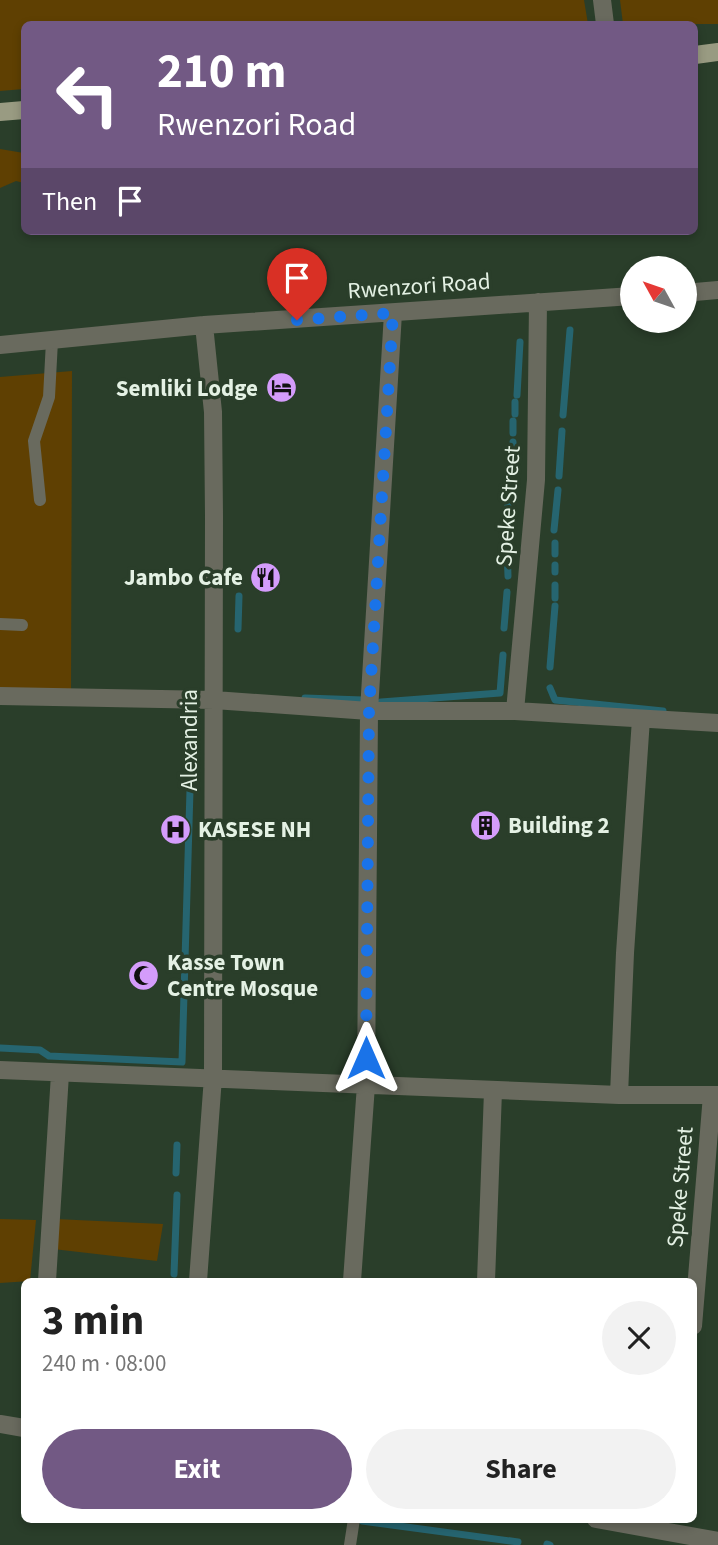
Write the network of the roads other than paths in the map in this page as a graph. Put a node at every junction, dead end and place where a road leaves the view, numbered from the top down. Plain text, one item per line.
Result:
1 (602, 0) edge
2 (605, 21) edge
3 (718, 52) edge
4 (698, 55) edge
5 (21, 110) edge
6 (0, 112) edge
7 (718, 290) edge
8 (697, 292) edge
9 (620, 297) edge
10 (538, 302) junction
11 (393, 313) junction
12 (204, 325) junction
13 (52, 341) junction
14 (0, 345) edge
15 (40, 500) dead end
16 (0, 624) edge
17 (22, 625) dead end
18 (0, 696) edge
19 (214, 701) junction
20 (369, 711) junction
21 (515, 711) junction
22 (641, 719) junction
23 (718, 723) edge
24 (0, 1070) edge
25 (60, 1074) junction
26 (213, 1077) junction
27 (366, 1085) junction
28 (493, 1091) junction
29 (619, 1095) junction
30 (715, 1095) edge
31 (47, 1278) edge
32 (198, 1278) edge
33 (352, 1278) edge
34 (486, 1278) edge
35 (697, 1284) edge
36 (0, 1424) edge
37 (21, 1427) edge
38 (353, 1523) edge
39 (619, 1523) edge
40 (677, 1533) edge
41 (718, 1541) edge
42 (350, 1545) edge

1 - 2 street
3 - 4 main road
5 - 6 main road
7 - 8 street
9 - 10 street, Rwenzori Road
10 - 11 street, Rwenzori Road
10 - 21 street, Speke Street
11 - 12 street, Rwenzori Road
11 - 20 street
12 - 13 street, Rwenzori Road
12 - 19 street, Alexandria
13 - 14 street, Rwenzori Road
13 - 15 lane
16 - 17 lane
18 - 19 street
19 - 20 street
19 - 26 street, Alexandria
20 - 21 street
20 - 27 street
21 - 22 street
22 - 23 street
22 - 29 street
24 - 25 street
25 - 26 street
25 - 31 street
26 - 27 street
26 - 32 street, Alexandria
27 - 28 street
27 - 33 street
28 - 29 street
28 - 34 street
29 - 30 street
30 - 35 street, Speke Street
36 - 37 street
38 - 42 lane
39 - 40 street
40 - 41 street

